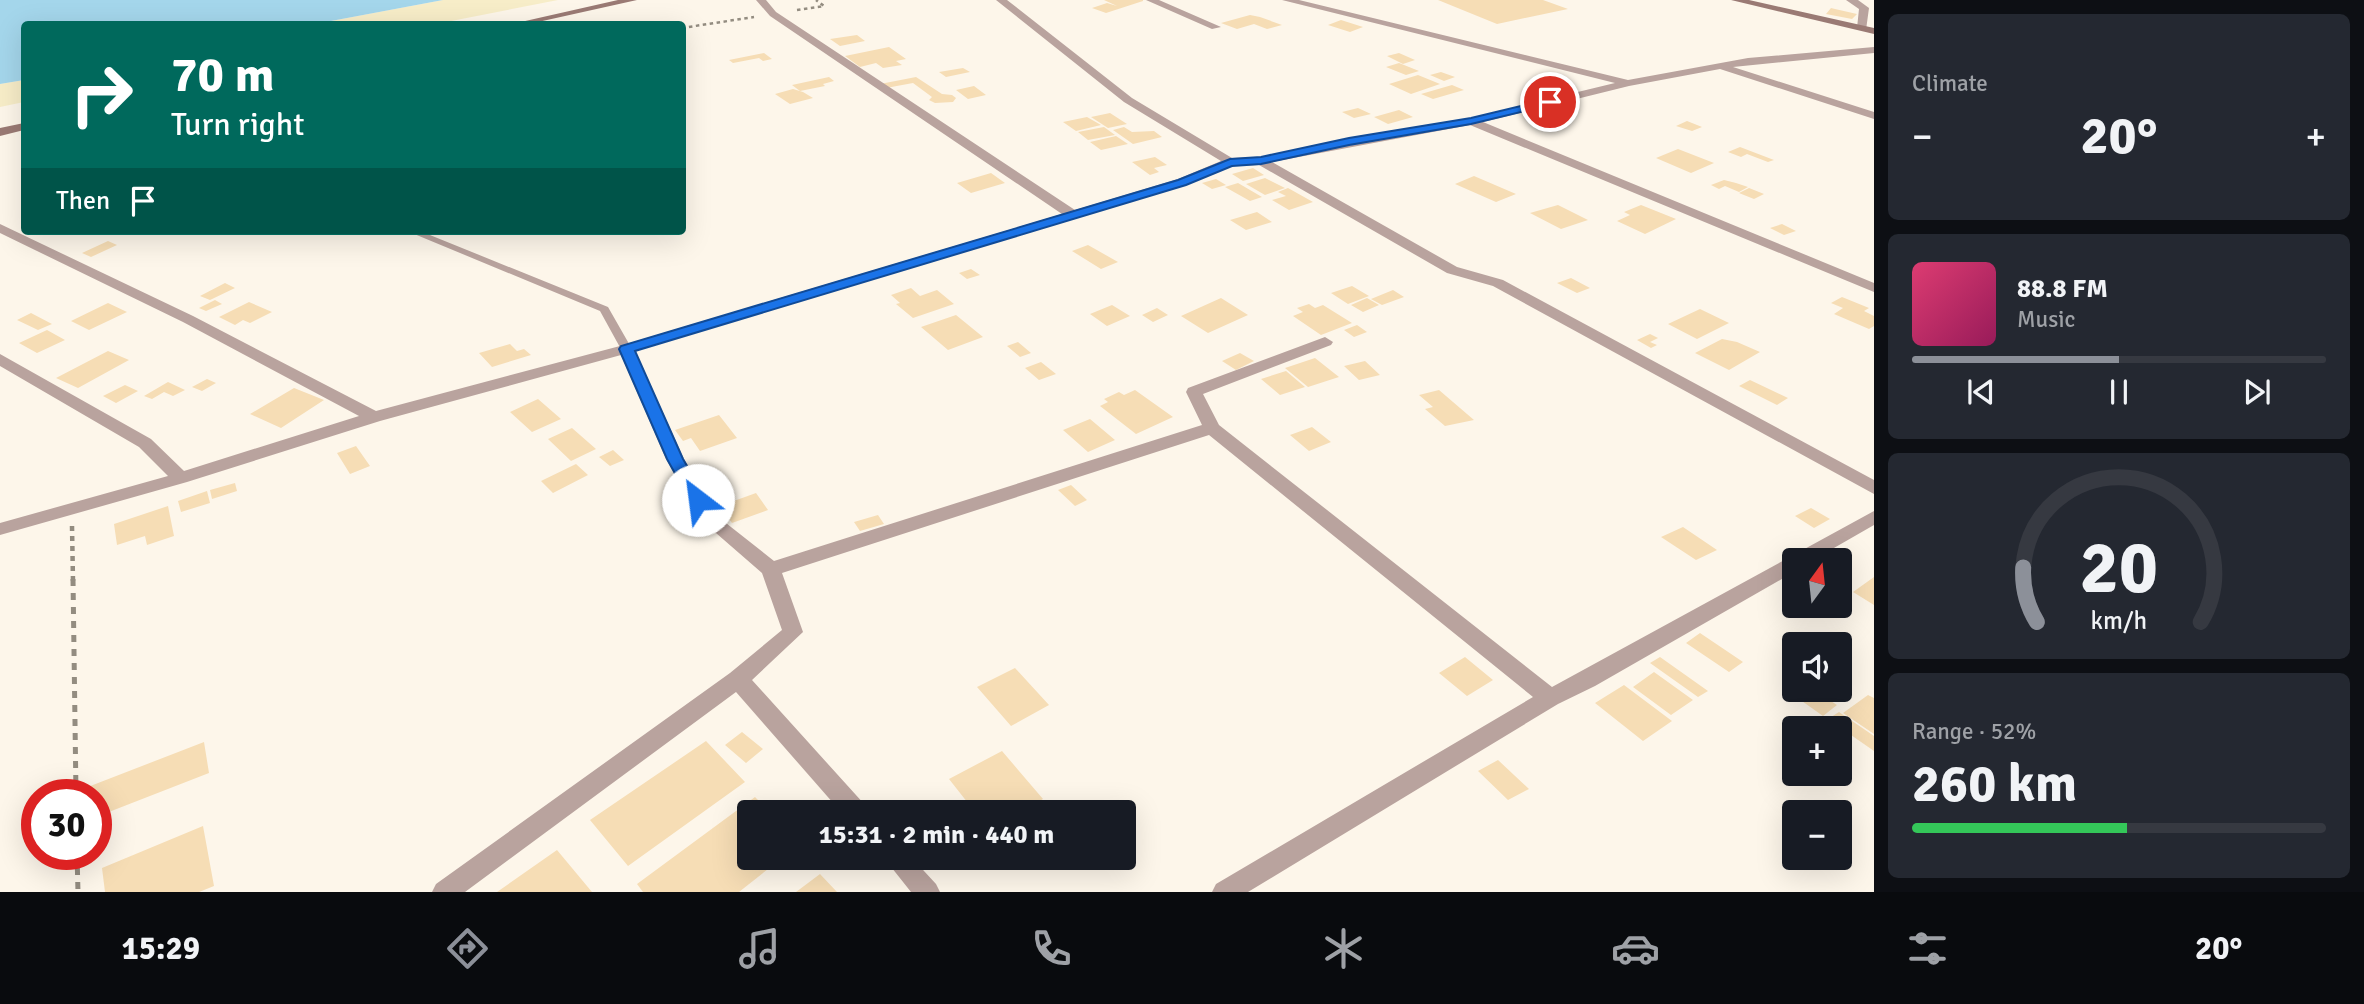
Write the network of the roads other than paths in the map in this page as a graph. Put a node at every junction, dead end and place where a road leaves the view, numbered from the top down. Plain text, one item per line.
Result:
1 (632, 0) edge
2 (761, 0) edge
3 (1001, 0) edge
4 (1151, 0) edge
5 (1287, 0) edge
6 (1736, 0) edge
7 (1851, 0) edge
8 (1869, 8) edge
9 (531, 21) edge
10 (1216, 27) dead end
11 (1862, 28) junction
12 (1874, 31) edge
13 (1874, 50) edge
14 (1719, 66) junction
15 (1629, 83) junction
16 (1874, 116) edge
17 (1471, 121) junction
18 (21, 128) edge
19 (0, 132) edge
20 (1261, 161) junction
21 (1230, 162) junction
22 (1073, 215) junction
23 (0, 228) edge
24 (422, 235) edge
25 (1874, 288) edge
26 (1325, 342) dead end
27 (626, 349) junction
28 (0, 359) edge
29 (374, 416) junction
30 (1212, 428) junction
31 (181, 478) junction
32 (1874, 488) edge
33 (1874, 517) edge
34 (0, 528) edge
35 (1819, 548) edge
36 (771, 569) junction
37 (1782, 570) edge
38 (738, 679) junction
39 (1550, 698) junction
40 (845, 800) edge
41 (907, 870) edge
42 (445, 892) edge
43 (927, 892) edge
44 (1224, 892) edge

1 - 9 main road
2 - 22 street
3 - 21 street
4 - 10 street
5 - 15 street
6 - 11 main road
7 - 8 street
8 - 11 street
11 - 12 main road
13 - 14 street
14 - 15 street
14 - 16 street
15 - 17 street
17 - 20 street
17 - 25 street
18 - 19 main road
20 - 21 street
20 - 32 street
21 - 22 street
22 - 27 street
23 - 29 street
24 - 27 lane
26 - 30 street
27 - 29 street
27 - 36 street
28 - 31 street
29 - 31 street
30 - 36 street
30 - 39 street
31 - 34 street
33 - 35 street
36 - 38 street
37 - 39 street
38 - 40 street
38 - 42 street
39 - 44 street
41 - 43 street

